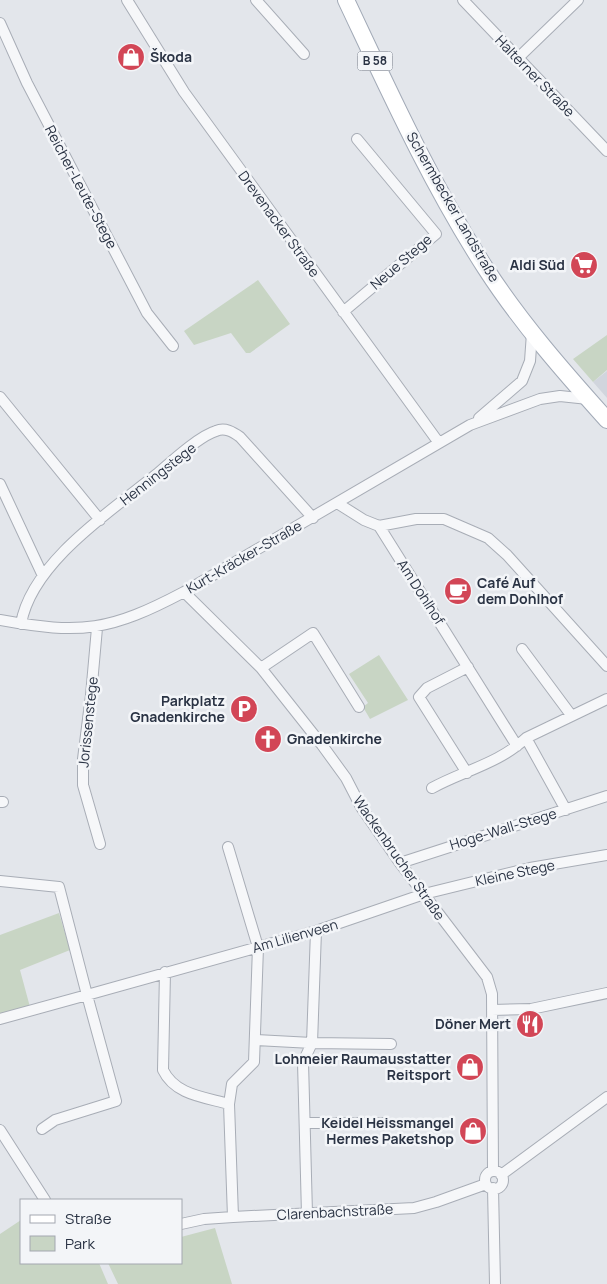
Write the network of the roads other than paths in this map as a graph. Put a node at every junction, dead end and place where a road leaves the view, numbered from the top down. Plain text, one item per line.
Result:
1 (127, 0) edge
2 (256, 0) edge
3 (346, 0) edge
4 (463, 0) edge
5 (578, 0) edge
6 (0, 22) edge
7 (304, 54) dead end
8 (517, 59) junction
9 (357, 139) dead end
10 (607, 151) edge
11 (343, 312) junction
12 (532, 333) junction
13 (173, 346) dead end
14 (0, 397) edge
15 (588, 399) junction
16 (607, 420) edge
17 (470, 425) junction
18 (438, 443) junction
19 (0, 484) edge
20 (337, 503) junction
21 (313, 518) junction
22 (100, 520) junction
23 (379, 526) junction
24 (43, 576) junction
25 (184, 592) junction
26 (0, 620) edge
27 (21, 624) junction
28 (97, 628) junction
29 (522, 649) dead end
30 (607, 666) edge
31 (468, 667) junction
32 (261, 668) junction
33 (607, 699) edge
34 (359, 707) dead end
35 (571, 715) junction
36 (526, 738) junction
37 (517, 746) junction
38 (467, 773) junction
39 (432, 788) dead end
40 (607, 796) edge
41 (566, 810) junction
42 (100, 844) dead end
43 (228, 848) dead end
44 (607, 855) edge
45 (400, 863) junction
46 (0, 881) edge
47 (424, 894) junction
48 (316, 931) junction
49 (258, 946) junction
50 (165, 972) junction
51 (607, 993) edge
52 (88, 995) junction
53 (492, 1010) junction
54 (0, 1019) edge
55 (256, 1040) junction
56 (312, 1043) junction
57 (391, 1044) dead end
58 (607, 1097) edge
59 (229, 1104) junction
60 (305, 1123) junction
61 (387, 1123) dead end
62 (42, 1129) dead end
63 (0, 1130) edge
64 (497, 1173) junction
65 (490, 1186) junction
66 (44, 1199) edge
67 (307, 1214) junction
68 (233, 1217) junction
69 (182, 1224) edge
70 (495, 1284) edge

1 - 11 street, Drevenacker Straße
2 - 7 street
3 - 12 main road, Schermbecker Landstraße / B 58
4 - 8 street, Halterner Straße
5 - 8 street
6 - 13 street, Reicher-Leute-Stege
8 - 10 street, Halterner Straße
9 - 11 street, Neue Stege
11 - 18 street, Drevenacker Straße
12 - 15 main road, Schermbecker Landstraße
12 - 17 street, Kurt-Kräcker-Straße
14 - 22 street
15 - 16 main road, Schermbecker Landstraße
15 - 17 street, Kurt-Kräcker-Straße
17 - 18 street, Kurt-Kräcker-Straße
18 - 20 street, Kurt-Kräcker-Straße
19 - 24 street
20 - 21 street, Kurt-Kräcker-Straße
20 - 23 street
21 - 22 street, Henningstege
21 - 25 street, Kurt-Kräcker-Straße
22 - 24 street, Henningstege
23 - 30 street
23 - 31 street, Am Dohlhof
24 - 27 street, Henningstege
25 - 28 street, Kurt-Kräcker-Straße
25 - 32 street, Wackenbrucher Straße
26 - 27 street, Kurt-Kräcker-Straße
27 - 28 street, Kurt-Kräcker-Straße
28 - 42 street, Jorissenstege
29 - 35 street
31 - 37 street, Am Dohlhof
31 - 38 street
32 - 34 street
32 - 45 street, Wackenbrucher Straße
33 - 35 street
35 - 36 street
36 - 37 street
36 - 41 street
37 - 38 street
38 - 39 street
40 - 41 street, Hoge-Wall-Stege
41 - 45 street, Hoge-Wall-Stege
43 - 49 street
44 - 47 street, Kleine Stege
45 - 47 street, Wackenbrucher Straße
46 - 52 street
47 - 48 street, Am Lilienveen
47 - 53 street, Wackenbrucher Straße
48 - 49 street, Am Lilienveen
48 - 56 street
49 - 50 street, Am Lilienveen
49 - 55 street
50 - 52 street, Am Lilienveen
50 - 59 street
51 - 53 street
52 - 54 street, Am Lilienveen
52 - 62 street
53 - 64 street, Wackenbrucher Straße
55 - 56 street
55 - 59 street
56 - 57 street
56 - 60 street
58 - 64 street
59 - 68 street
60 - 61 street
60 - 67 street
63 - 66 street
64 - 65 street
64 - 65 street
65 - 67 street, Clarenbachstraße
65 - 70 street
67 - 68 street, Clarenbachstraße
68 - 69 street, Clarenbachstraße

